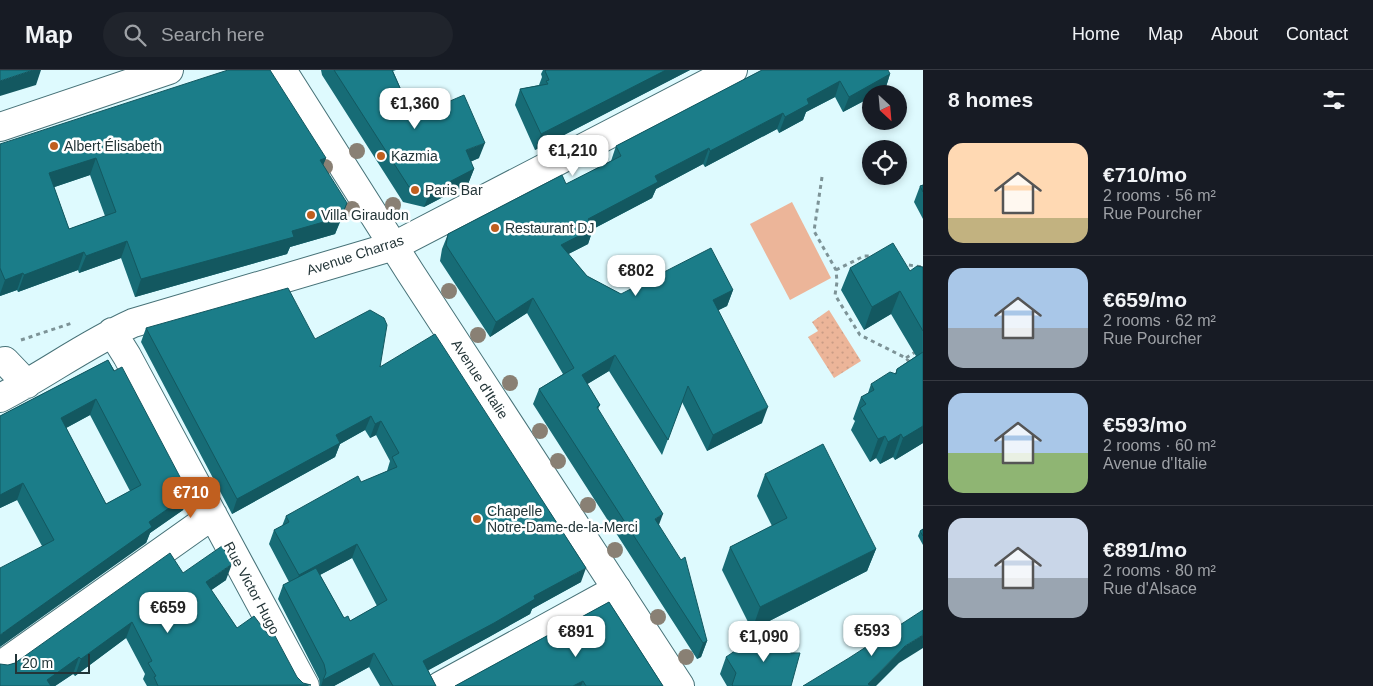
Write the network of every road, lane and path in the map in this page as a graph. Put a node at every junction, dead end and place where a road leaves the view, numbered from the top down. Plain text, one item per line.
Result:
1 (169, 70) edge
2 (282, 70) edge
3 (733, 70) edge
4 (0, 127) edge
5 (822, 177) dead end
6 (394, 246) junction
7 (878, 257) edge
8 (896, 263) edge
9 (923, 267) edge
10 (836, 270) junction
11 (112, 332) junction
12 (923, 347) edge
13 (906, 358) junction
14 (0, 362) edge
15 (911, 365) edge
16 (27, 384) junction
17 (0, 398) edge
18 (213, 514) junction
19 (617, 589) junction
20 (0, 666) edge
21 (304, 686) edge
22 (440, 686) edge
23 (680, 686) edge

1 - 4 street
2 - 6 street, Avenue d'Italie
3 - 6 street, Avenue Charras
5 - 10 path
6 - 11 street, Avenue Charras
6 - 19 street, Avenue d'Italie
7 - 10 path
8 - 9 path
10 - 13 path
11 - 16 street, Avenue Charras
11 - 18 street, Rue Victor Hugo
12 - 13 path
13 - 15 path
14 - 16 street
16 - 17 street, Avenue Charras
18 - 20 street
18 - 21 street, Rue Victor Hugo
19 - 22 street
19 - 23 street, Avenue d'Italie

